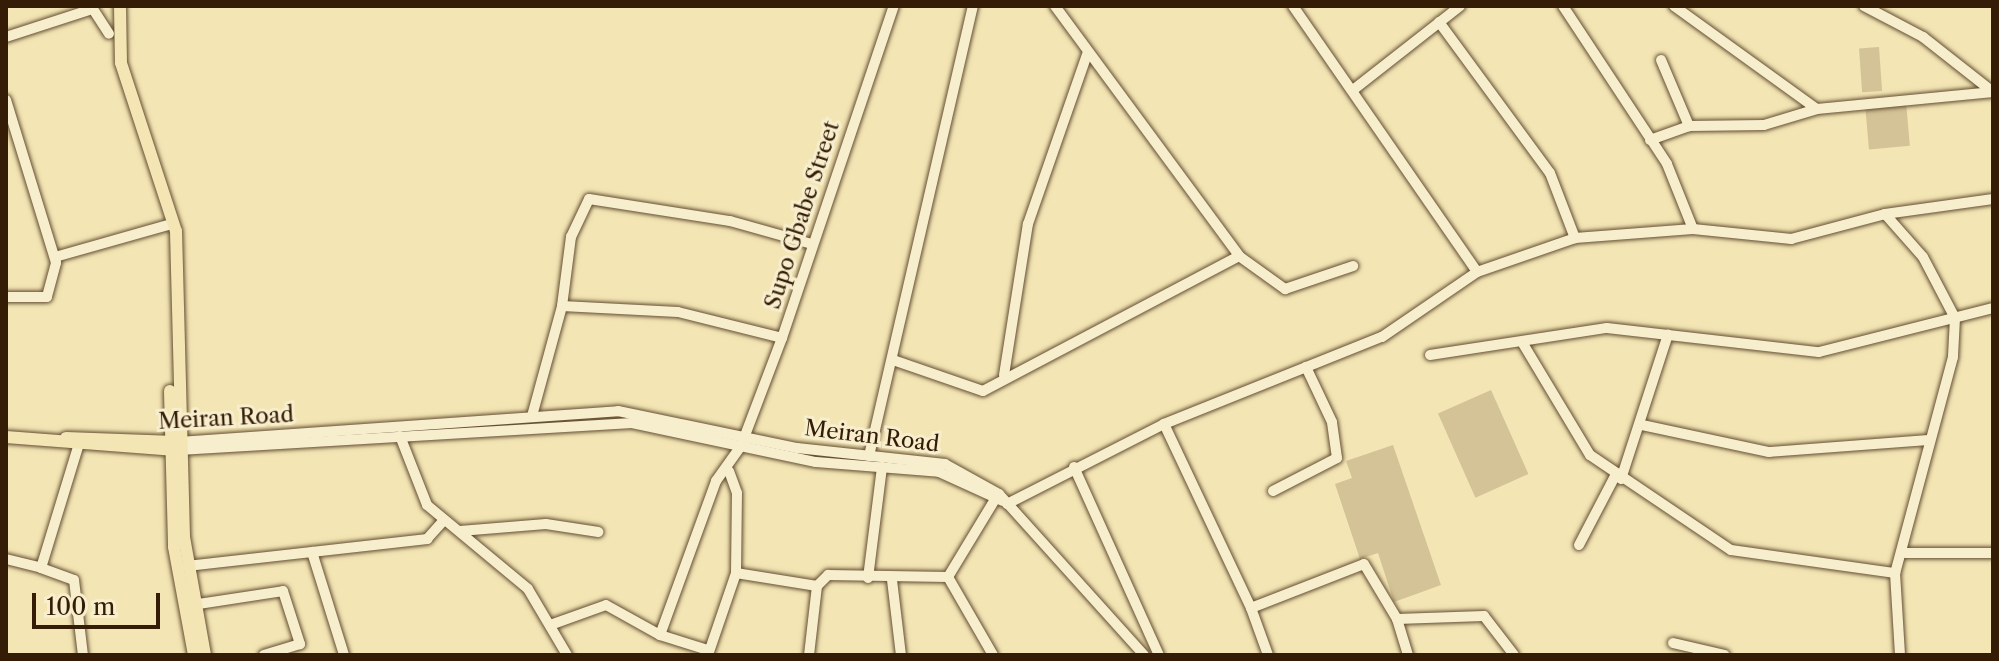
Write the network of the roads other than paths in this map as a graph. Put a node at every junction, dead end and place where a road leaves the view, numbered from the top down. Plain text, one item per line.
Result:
1 (111, 6) edge
2 (120, 6) edge
3 (894, 6) edge
4 (973, 6) edge
5 (1055, 6) edge
6 (1293, 6) edge
7 (1460, 6) edge
8 (1563, 6) edge
9 (1674, 6) edge
10 (1864, 6) edge
11 (91, 8) edge
12 (1439, 22) junction
13 (109, 34) junction
14 (6, 37) edge
15 (1088, 52) junction
16 (1661, 60) dead end
17 (1353, 90) junction
18 (1993, 92) edge
19 (6, 100) edge
20 (1817, 109) junction
21 (1689, 126) junction
22 (1650, 140) junction
23 (1993, 199) edge
24 (1885, 214) junction
25 (168, 225) junction
26 (1693, 229) junction
27 (1575, 238) junction
28 (812, 244) junction
29 (1239, 256) junction
30 (55, 257) junction
31 (1353, 266) dead end
32 (1477, 272) junction
33 (6, 297) edge
34 (562, 306) junction
35 (1993, 308) edge
36 (1955, 318) junction
37 (1668, 334) junction
38 (782, 338) junction
39 (1522, 342) junction
40 (1430, 355) dead end
41 (893, 360) junction
42 (1306, 367) junction
43 (1004, 375) junction
44 (532, 416) junction
45 (1164, 424) junction
46 (1642, 425) junction
47 (6, 430) edge
48 (400, 436) junction
49 (6, 437) edge
50 (1927, 440) junction
51 (742, 441) junction
52 (238, 442) junction
53 (119, 445) junction
54 (174, 446) junction
55 (78, 447) junction
56 (869, 456) junction
57 (882, 467) junction
58 (1074, 467) junction
59 (729, 471) junction
60 (1618, 478) junction
61 (1273, 491) dead end
62 (1001, 502) junction
63 (444, 520) junction
64 (460, 531) junction
65 (598, 532) dead end
66 (1579, 545) dead end
67 (312, 552) junction
68 (1905, 553) junction
69 (1993, 553) edge
70 (6, 559) edge
71 (187, 566) junction
72 (41, 568) junction
73 (736, 573) junction
74 (1895, 573) junction
75 (948, 577) junction
76 (868, 578) junction
77 (892, 580) junction
78 (817, 586) junction
79 (192, 605) junction
80 (1251, 608) junction
81 (1397, 619) junction
82 (553, 624) junction
83 (660, 635) junction
84 (1673, 643) dead end
85 (708, 652) edge
86 (83, 655) edge
87 (194, 655) edge
88 (205, 655) edge
89 (264, 655) edge
90 (344, 655) edge
91 (567, 655) edge
92 (809, 655) edge
93 (901, 655) edge
94 (993, 655) edge
95 (1144, 655) edge
96 (1159, 655) edge
97 (1268, 655) edge
98 (1408, 655) edge
99 (1514, 655) edge
100 (1725, 655) edge
101 (1900, 655) edge

1 - 13 main road
2 - 54 main road
3 - 28 street, Supo Gbabe Street
4 - 41 street
5 - 15 street
6 - 17 street
7 - 12 street
8 - 22 street
9 - 20 street
10 - 18 street
11 - 13 street
11 - 14 street
12 - 17 street
12 - 27 street
13 - 25 main road
15 - 29 street
15 - 43 street
16 - 21 street
17 - 32 street
18 - 20 street
19 - 30 street
20 - 21 street
21 - 22 street
22 - 26 street
23 - 24 street
24 - 26 street
24 - 36 street
25 - 30 street
25 - 54 main road
26 - 27 street
27 - 32 street
28 - 34 street
28 - 38 street, Supo Gbabe Street
29 - 31 street
29 - 43 street
30 - 33 street
32 - 42 street
34 - 38 street
34 - 44 street
35 - 36 street
36 - 37 street
36 - 50 street
37 - 39 street
37 - 46 street
38 - 51 street, Supo Gbabe Street
39 - 40 street
39 - 60 street
41 - 43 street
41 - 56 street
42 - 45 street
42 - 61 street
44 - 51 street, Meiran Road
44 - 52 street, Meiran Road
45 - 58 street
45 - 80 street
46 - 50 street
46 - 60 street
47 - 53 main road, Meiran Road
48 - 51 street, Meiran Road
48 - 52 street, Meiran Road
48 - 63 street
49 - 55 main road, Meiran Road
50 - 68 street
51 - 56 street, Meiran Road
51 - 57 street, Meiran Road
51 - 59 street, Supo Gbabe Street
52 - 54 street, Meiran Road
53 - 54 main road, Meiran Road
53 - 55 main road, Meiran Road
54 - 71 main road
54 - 87 main road
55 - 72 street
56 - 62 street, Meiran Road
57 - 62 street, Meiran Road
57 - 76 street
58 - 62 street
58 - 96 street
59 - 73 street
59 - 83 street, Supo Gbabe Street
60 - 66 street
60 - 74 street
62 - 75 street
62 - 95 street
63 - 64 street
63 - 67 street
64 - 65 street
64 - 82 street
67 - 71 street
67 - 90 street
68 - 69 street
68 - 74 street
70 - 72 street
71 - 79 main road
72 - 86 street
73 - 78 street
73 - 85 street
74 - 101 street
75 - 77 street
75 - 94 street
76 - 77 street
76 - 78 street
77 - 93 street
78 - 92 street
79 - 88 main road
79 - 89 street
80 - 81 street
80 - 97 street
81 - 98 street
81 - 99 street
82 - 83 street
82 - 91 street
83 - 85 street
84 - 100 street

